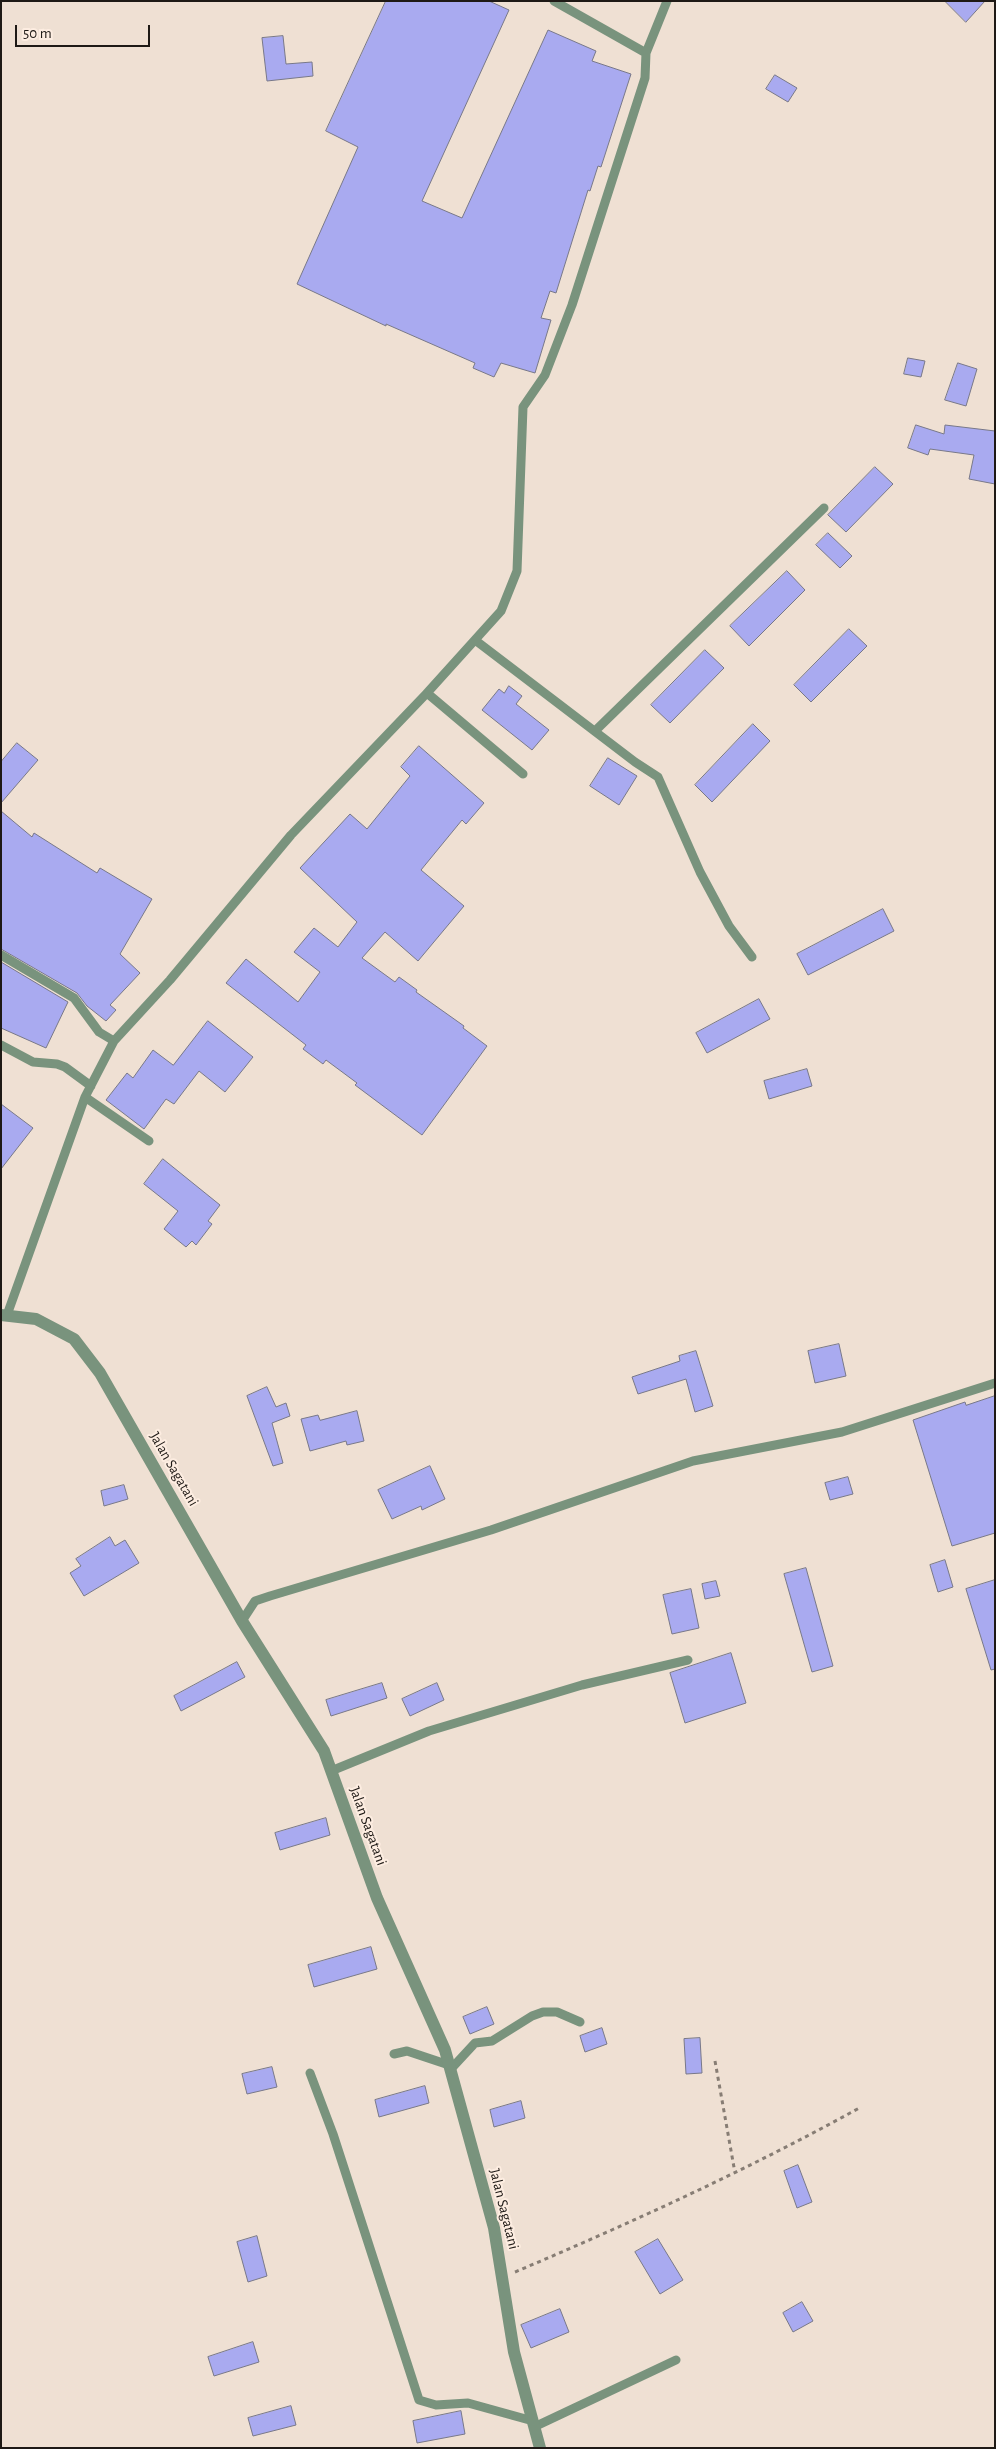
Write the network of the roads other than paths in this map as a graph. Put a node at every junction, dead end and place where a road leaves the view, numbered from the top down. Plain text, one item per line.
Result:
1 (554, 1) edge
2 (667, 1) edge
3 (646, 53) junction
4 (824, 508) dead end
5 (475, 640) junction
6 (427, 693) junction
7 (595, 731) junction
8 (523, 774) dead end
9 (1, 955) edge
10 (752, 957) dead end
11 (114, 1042) junction
12 (1, 1045) edge
13 (91, 1086) junction
14 (85, 1097) junction
15 (149, 1141) dead end
16 (4, 1315) edge
17 (995, 1383) edge
18 (242, 1621) junction
19 (688, 1660) dead end
20 (330, 1770) junction
21 (580, 2022) dead end
22 (394, 2054) dead end
23 (450, 2068) junction
24 (310, 2072) dead end
25 (676, 2360) dead end
26 (533, 2424) junction
27 (540, 2448) edge

1 - 3 lane
2 - 3 lane
3 - 5 lane
4 - 7 lane
5 - 6 lane
5 - 7 lane
6 - 8 lane
6 - 11 lane
7 - 10 lane
9 - 11 lane
11 - 13 lane
12 - 13 lane
13 - 14 lane
14 - 15 lane
14 - 16 lane
16 - 18 street, Jalan Sagatani
17 - 18 lane
18 - 20 street, Jalan Sagatani
19 - 20 lane
20 - 23 street, Jalan Sagatani
21 - 23 lane
22 - 23 lane
23 - 26 street, Jalan Sagatani
24 - 26 lane
25 - 26 lane
26 - 27 street, Jalan Sagatani

